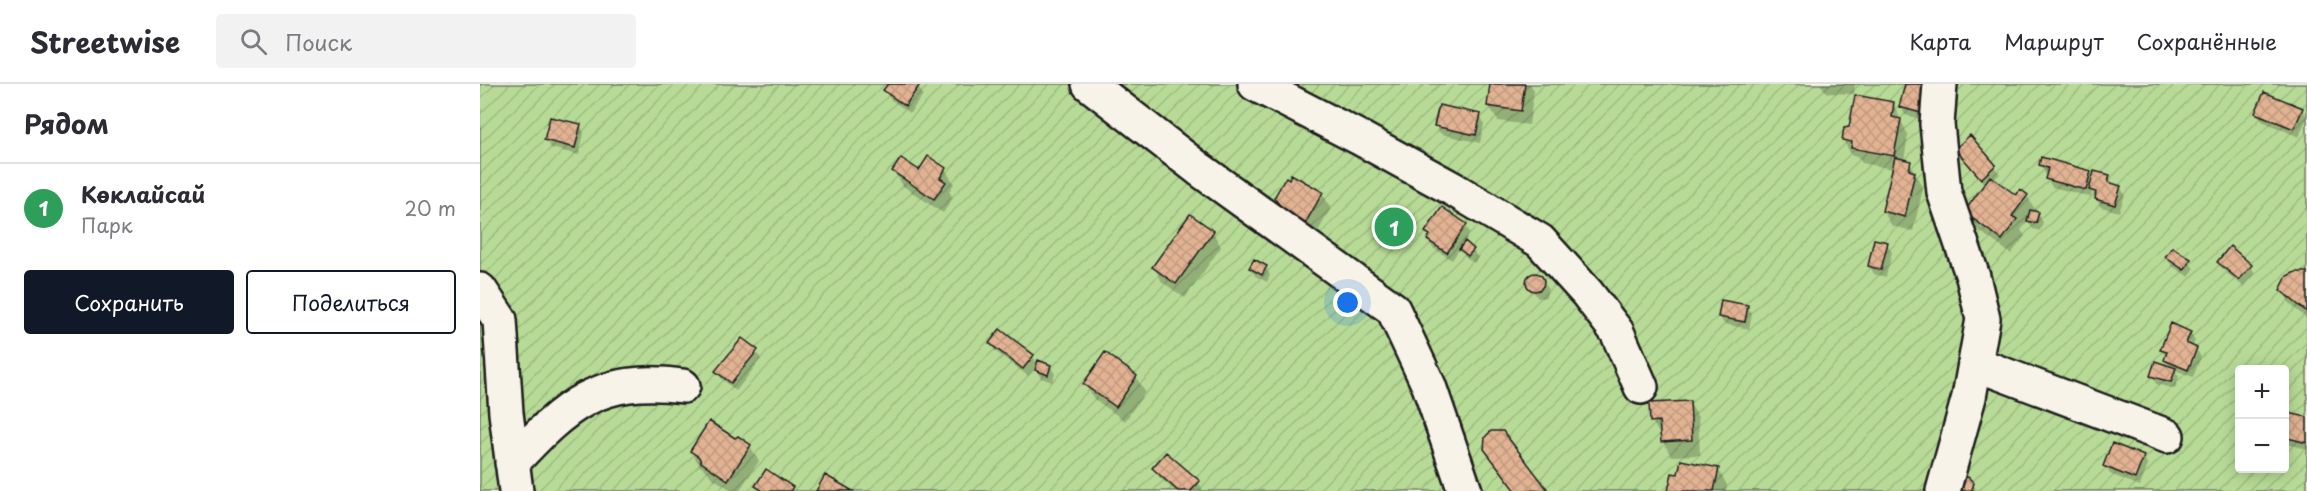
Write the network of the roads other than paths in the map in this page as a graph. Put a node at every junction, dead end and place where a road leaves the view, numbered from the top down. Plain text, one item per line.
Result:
1 (1089, 84) edge
2 (1255, 84) edge
3 (1940, 84) edge
4 (480, 290) edge
5 (1976, 364) junction
6 (683, 386) dead end
7 (1641, 387) dead end
8 (2167, 436) dead end
9 (514, 477) edge
10 (1465, 491) edge
11 (1943, 491) edge

1 - 10 street
2 - 7 street
3 - 5 street
4 - 9 street
5 - 8 street
5 - 11 street
6 - 9 street

